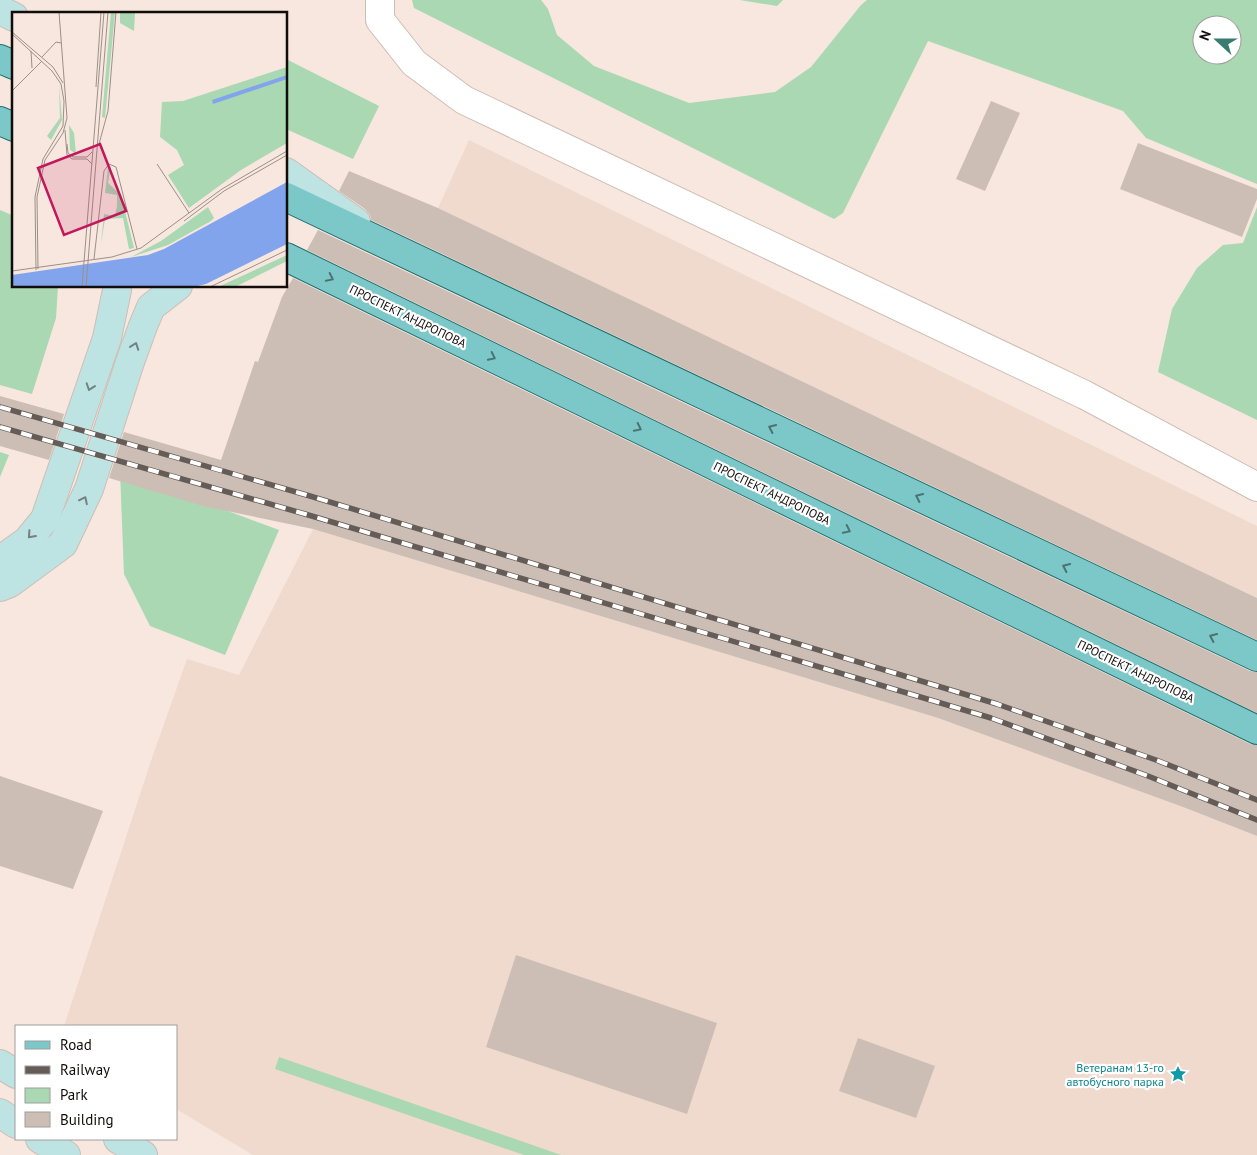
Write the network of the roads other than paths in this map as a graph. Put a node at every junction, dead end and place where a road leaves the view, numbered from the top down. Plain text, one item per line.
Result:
1 (380, 0) edge
2 (0, 10) edge
3 (12, 16) edge
4 (0, 59) edge
5 (12, 64) edge
6 (0, 121) edge
7 (12, 126) edge
8 (288, 173) edge
9 (288, 198) edge
10 (392, 248) junction
11 (288, 258) edge
12 (117, 288) edge
13 (175, 288) edge
14 (1257, 487) edge
15 (0, 560) edge
16 (0, 587) edge
17 (1257, 657) edge
18 (1257, 730) edge
19 (0, 1064) edge
20 (15, 1073) edge
21 (0, 1113) edge
22 (15, 1123) edge
23 (42, 1140) edge
24 (120, 1140) edge
25 (66, 1155) edge
26 (143, 1155) edge

1 - 14 street
2 - 3 street
4 - 5 main road
6 - 7 main road
8 - 10 street
9 - 10 main road
17 -> 10 main road
11 -> 18 main road, ПРОСПЕКТ АНДРОПОВА
12 -> 15 street
16 -> 13 street
19 - 20 street
21 - 22 street
23 - 25 street
24 - 26 street

